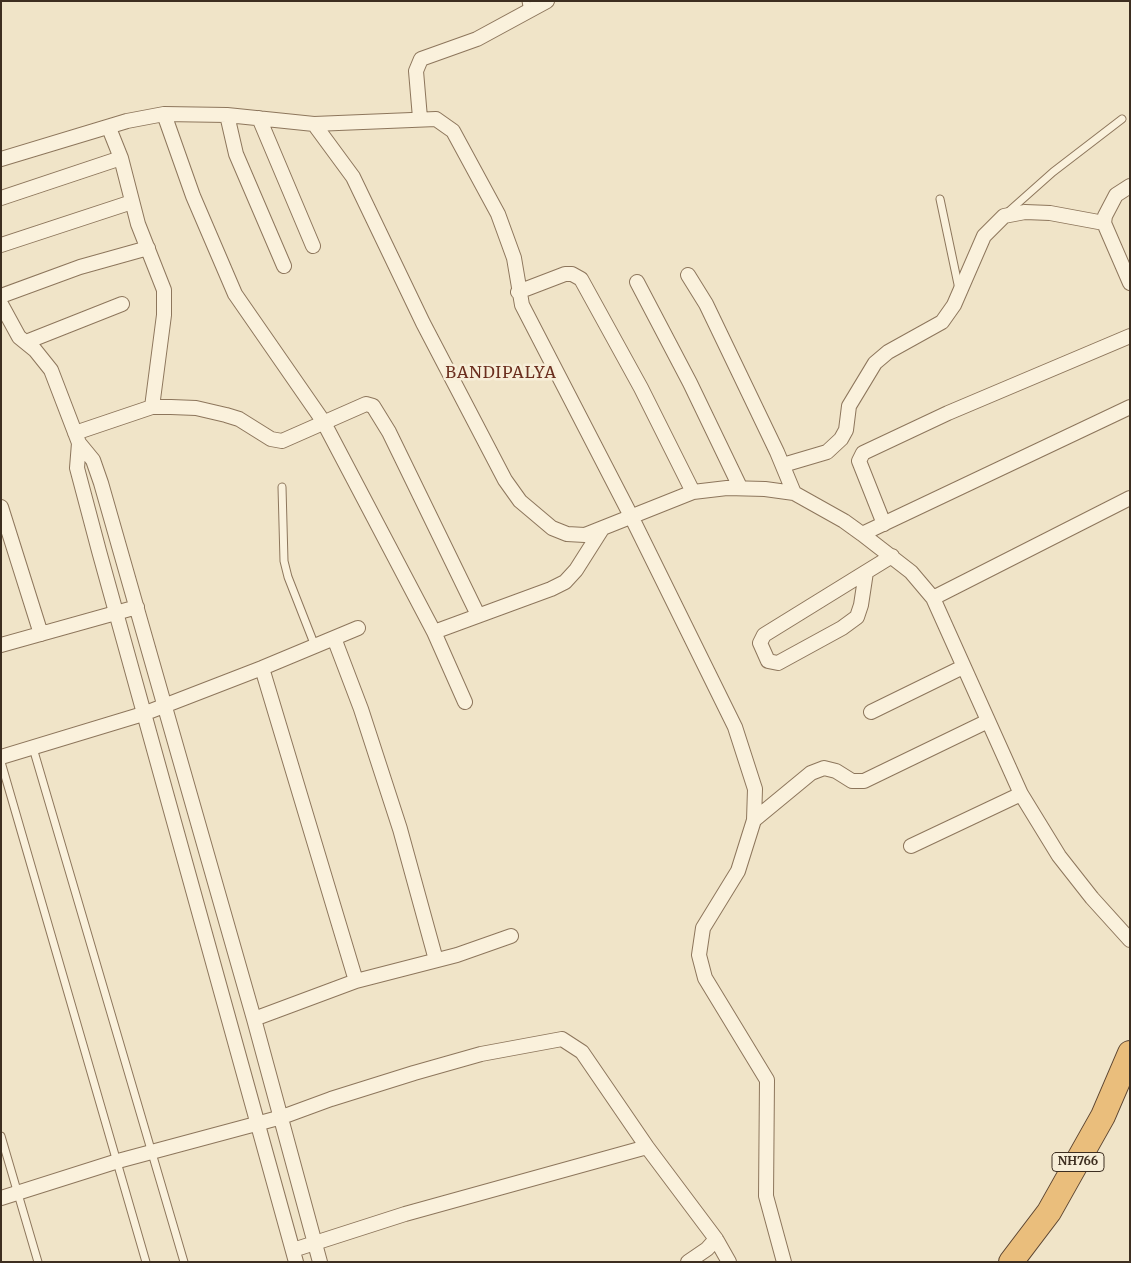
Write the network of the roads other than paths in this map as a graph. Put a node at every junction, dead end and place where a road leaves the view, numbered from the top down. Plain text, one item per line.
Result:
1 (547, 1) edge
2 (527, 6) edge
3 (164, 114) junction
4 (227, 115) junction
5 (259, 118) junction
6 (420, 118) junction
7 (1122, 119) dead end
8 (314, 124) junction
9 (109, 128) junction
10 (120, 158) junction
11 (1, 159) edge
12 (1130, 186) edge
13 (1, 198) edge
14 (940, 199) dead end
15 (132, 202) junction
16 (1004, 216) junction
17 (1104, 224) junction
18 (1, 245) edge
19 (313, 246) dead end
20 (148, 248) junction
21 (284, 266) dead end
22 (688, 275) dead end
23 (1129, 280) edge
24 (636, 282) dead end
25 (518, 292) junction
26 (959, 292) junction
27 (1, 296) edge
28 (1, 304) edge
29 (122, 304) dead end
30 (1130, 336) edge
31 (26, 342) junction
32 (152, 407) junction
33 (1130, 407) edge
34 (323, 421) junction
35 (77, 438) junction
36 (783, 466) junction
37 (282, 487) dead end
38 (740, 488) junction
39 (692, 492) junction
40 (794, 493) junction
41 (1130, 498) edge
42 (1, 507) edge
43 (631, 516) junction
44 (884, 524) junction
45 (602, 529) junction
46 (862, 534) junction
47 (892, 556) junction
48 (866, 572) junction
49 (933, 598) junction
50 (137, 606) junction
51 (116, 612) junction
52 (478, 616) junction
53 (358, 628) dead end
54 (434, 632) junction
55 (41, 634) junction
56 (334, 638) junction
57 (1, 645) edge
58 (315, 646) junction
59 (963, 667) junction
60 (262, 668) junction
61 (465, 702) dead end
62 (165, 704) junction
63 (871, 712) dead end
64 (143, 714) junction
65 (988, 721) junction
66 (33, 748) junction
67 (1, 757) edge
68 (1, 762) edge
69 (1021, 794) junction
70 (754, 820) junction
71 (911, 846) dead end
72 (512, 936) dead end
73 (1130, 940) edge
74 (436, 960) junction
75 (356, 982) junction
76 (254, 1019) junction
77 (1130, 1053) edge
78 (1130, 1089) edge
79 (282, 1117) junction
80 (257, 1124) junction
81 (1, 1136) edge
82 (647, 1147) junction
83 (153, 1152) junction
84 (118, 1161) junction
85 (18, 1192) junction
86 (1, 1198) edge
87 (716, 1239) junction
88 (315, 1244) junction
89 (295, 1256) edge
90 (38, 1262) edge
91 (146, 1262) edge
92 (184, 1262) edge
93 (320, 1262) edge
94 (688, 1262) edge
95 (729, 1262) edge
96 (784, 1262) edge
97 (1011, 1262) edge
98 (1032, 1262) edge

1 - 2 street
2 - 6 street
3 - 4 street
3 - 9 street
3 - 34 street
4 - 5 street
4 - 21 street
5 - 8 street
5 - 19 street
6 - 8 street
6 - 25 street
7 - 16 lane
8 - 45 street
9 - 10 street
9 - 11 street
10 - 13 street
10 - 15 street
12 - 17 street
14 - 26 lane
15 - 18 street
15 - 20 street
16 - 17 street
16 - 26 street
17 - 23 street
20 - 27 street
20 - 32 street
22 - 36 street
24 - 38 street
25 - 39 street
25 - 43 street
26 - 36 street
28 - 31 street
29 - 31 street
30 - 44 street
31 - 35 street
32 - 34 street
32 - 35 street
33 - 44 street
34 - 52 street
34 - 54 street
35 - 50 street
35 - 51 street
36 - 40 street
37 - 58 lane
38 - 39 street
38 - 40 street
39 - 43 street
40 - 46 street
41 - 49 street
42 - 55 street
43 - 45 street
43 - 70 street
44 - 46 street
45 - 52 street
46 - 47 street
47 - 48 street
47 - 49 street
48 - 48 street
49 - 59 street
50 - 51 street
50 - 62 street
51 - 55 street
51 - 64 street
52 - 54 street
53 - 56 street
54 - 61 street
55 - 57 street
56 - 58 street
56 - 74 street
58 - 60 street
59 - 63 street
59 - 65 street
60 - 62 street
60 - 75 street
62 - 64 street
62 - 76 street
64 - 66 street
64 - 80 street
65 - 69 street
65 - 70 street
66 - 67 street
66 - 83 lane
68 - 84 lane
69 - 71 street
69 - 73 street
70 - 96 street
72 - 74 street
74 - 75 street
75 - 76 street
76 - 79 street
77 - 97 highway, NH766
78 - 98 highway, NH766
79 - 80 street
79 - 82 street
79 - 88 street
80 - 83 street
80 - 89 street
81 - 85 lane
82 - 87 street
82 - 88 street
83 - 84 street
83 - 92 lane
84 - 85 street
84 - 91 lane
85 - 86 street
85 - 90 lane
87 - 94 street
87 - 95 street
88 - 89 street
88 - 93 street

